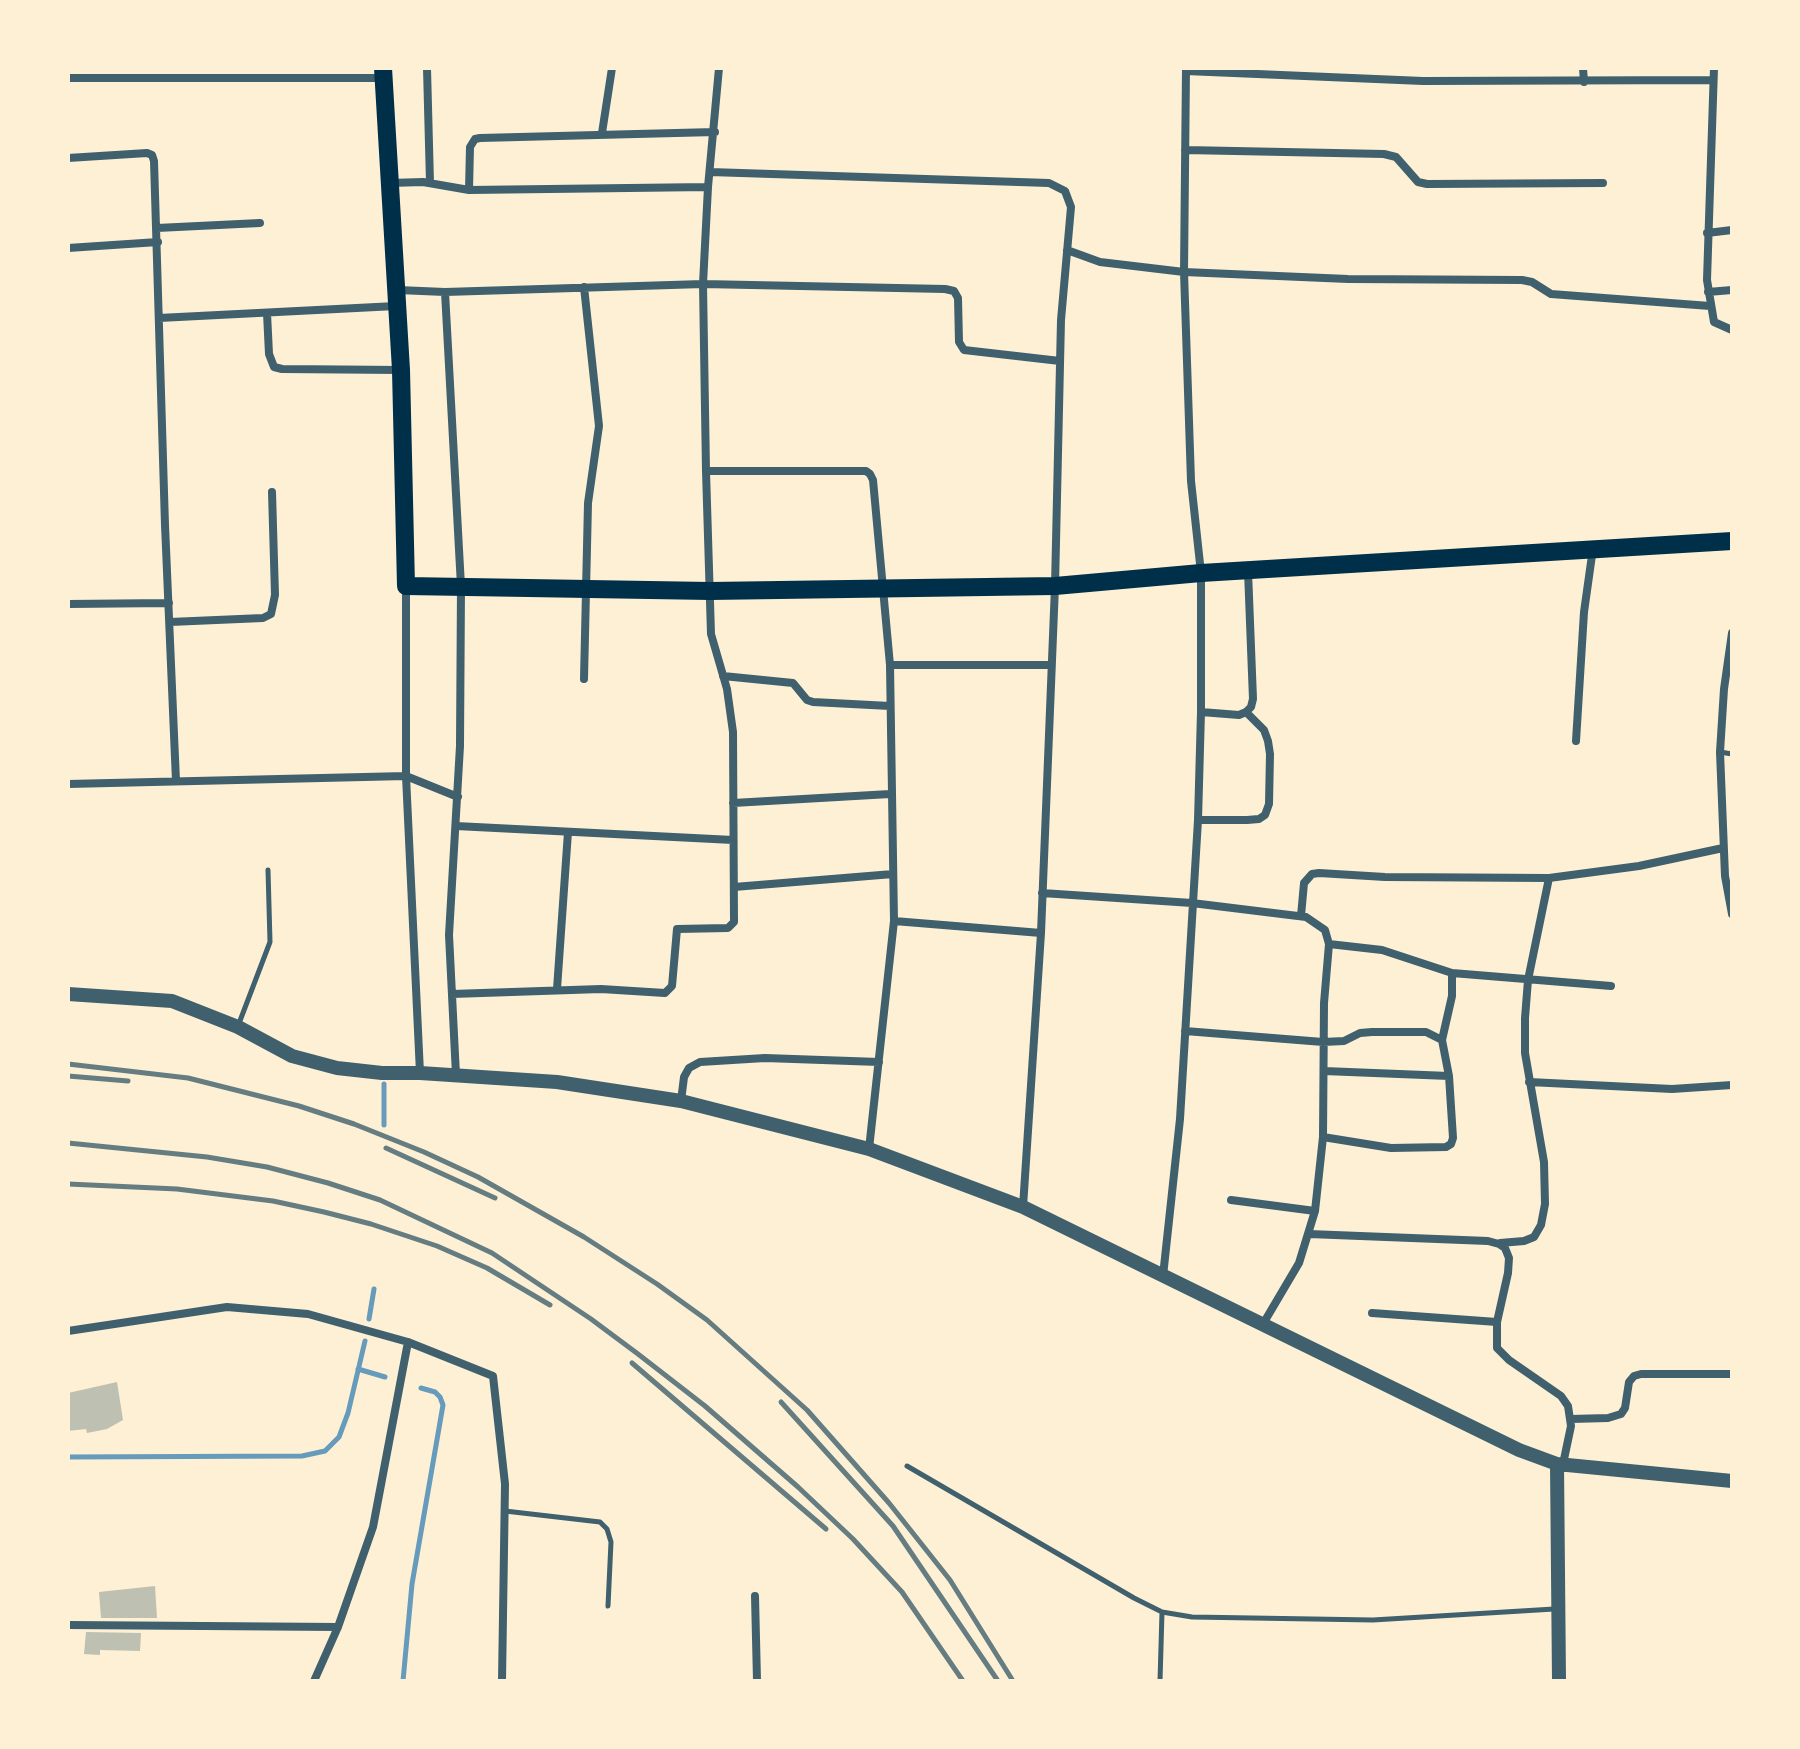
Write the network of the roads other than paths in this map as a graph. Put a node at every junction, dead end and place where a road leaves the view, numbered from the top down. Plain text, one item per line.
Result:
1 (427, 68) edge
2 (612, 68) edge
3 (719, 68) edge
4 (1583, 68) edge
5 (1714, 68) edge
6 (1186, 70) edge
7 (383, 73) edge
8 (68, 78) edge
9 (1713, 80) junction
10 (1584, 82) junction
11 (715, 132) junction
12 (602, 133) junction
13 (1185, 150) junction
14 (68, 158) edge
15 (710, 172) junction
16 (389, 183) junction
17 (430, 183) junction
18 (1603, 183) dead end
19 (708, 187) junction
20 (469, 190) junction
21 (260, 223) dead end
22 (157, 228) junction
23 (1732, 230) edge
24 (1707, 233) junction
25 (158, 242) junction
26 (68, 248) edge
27 (1067, 250) junction
28 (1184, 272) junction
29 (703, 284) junction
30 (584, 287) junction
31 (1732, 290) edge
32 (445, 292) junction
33 (1708, 292) junction
34 (396, 298) junction
35 (1710, 306) junction
36 (267, 313) junction
37 (159, 318) junction
38 (1732, 330) edge
39 (1060, 361) junction
40 (401, 370) junction
41 (706, 471) junction
42 (272, 492) dead end
43 (1732, 541) edge
44 (1593, 547) junction
45 (1248, 571) junction
46 (1201, 573) junction
47 (406, 586) junction
48 (461, 586) junction
49 (1055, 586) junction
50 (884, 588) junction
51 (587, 589) junction
52 (710, 591) junction
53 (169, 603) junction
54 (68, 604) edge
55 (170, 622) junction
56 (1732, 633) edge
57 (890, 665) junction
58 (1051, 665) junction
59 (723, 676) junction
60 (584, 679) dead end
61 (890, 706) junction
62 (1201, 712) junction
63 (1246, 712) junction
64 (1576, 741) dead end
65 (1720, 752) junction
66 (1732, 754) edge
67 (406, 776) junction
68 (176, 781) junction
69 (68, 784) edge
70 (890, 794) junction
71 (458, 797) junction
72 (733, 803) junction
73 (1198, 820) junction
74 (456, 826) junction
75 (568, 832) junction
76 (733, 840) junction
77 (1723, 848) junction
78 (268, 870) dead end
79 (893, 874) junction
80 (1549, 878) junction
81 (734, 887) junction
82 (1042, 893) junction
83 (1192, 903) junction
84 (1732, 914) edge
85 (1301, 916) junction
86 (894, 921) junction
87 (1041, 933) junction
88 (1329, 944) junction
89 (1452, 973) junction
90 (1528, 980) junction
91 (1611, 986) dead end
92 (557, 989) junction
93 (68, 994) edge
94 (452, 994) junction
95 (238, 1027) junction
96 (1185, 1031) junction
97 (1442, 1040) junction
98 (1323, 1042) junction
99 (879, 1062) junction
100 (1324, 1071) junction
101 (420, 1073) junction
102 (456, 1075) junction
103 (1449, 1076) junction
104 (1529, 1082) junction
105 (1732, 1085) edge
106 (681, 1101) junction
107 (1323, 1137) junction
108 (869, 1149) junction
109 (1231, 1200) dead end
110 (1023, 1207) junction
111 (1315, 1211) junction
112 (1309, 1234) junction
113 (1499, 1244) junction
114 (1163, 1276) junction
115 (1372, 1313) dead end
116 (1497, 1322) junction
117 (1263, 1324) junction
118 (68, 1331) edge
119 (408, 1342) junction
120 (1732, 1374) edge
121 (1571, 1419) junction
122 (1560, 1464) junction
123 (907, 1466) dead end
124 (1732, 1481) edge
125 (505, 1511) junction
126 (755, 1596) dead end
127 (608, 1606) dead end
128 (1559, 1609) junction
129 (1162, 1612) junction
130 (68, 1625) edge
131 (338, 1627) junction
132 (314, 1681) edge
133 (502, 1681) edge
134 (757, 1681) edge
135 (1160, 1681) edge
136 (1559, 1681) edge

1 - 17 street
2 - 12 street
3 - 11 street
4 - 10 street
5 - 9 street
6 - 10 street
6 - 13 street
7 - 8 street
7 - 16 highway
9 - 10 street
9 - 24 street
11 - 12 street
11 - 15 street
12 - 20 street
13 - 18 street
13 - 28 street
14 - 22 street
15 - 19 street
15 - 27 street
16 - 17 street
16 - 34 highway
17 - 20 street
19 - 20 street
19 - 29 street
21 - 22 street
22 - 25 street
23 - 24 street
24 - 33 street
25 - 26 street
25 - 37 street
27 - 28 street
27 - 39 street
28 - 35 street
28 - 46 street
29 - 30 street
29 - 39 street
29 - 41 street
30 - 32 street
30 - 51 street
31 - 33 street
32 - 34 street
32 - 48 street
33 - 35 street
34 - 36 street
34 - 40 highway
35 - 38 street
36 - 37 street
36 - 40 street
37 - 53 street
39 - 49 street
40 - 47 highway
41 - 50 street
41 - 52 street
42 - 55 street
43 - 44 highway
44 - 45 highway
44 - 64 street
45 - 46 highway
45 - 63 street
46 - 49 highway
46 - 62 street
47 - 48 highway
47 - 67 street
48 - 51 highway
48 - 71 street
49 - 50 highway
49 - 58 street
50 - 52 highway
50 - 57 street
51 - 52 highway
51 - 60 street
52 - 59 street
53 - 54 street
53 - 55 street
55 - 68 street
56 - 65 street
57 - 58 street
57 - 61 street
58 - 82 street
59 - 61 street
59 - 72 street
61 - 70 street
62 - 63 street
62 - 73 street
63 - 73 street
65 - 66 lane
65 - 77 street
67 - 68 street
67 - 71 street
67 - 101 street
68 - 69 street
70 - 72 street
70 - 79 street
71 - 74 street
72 - 76 street
73 - 83 street
74 - 75 street
74 - 94 street
75 - 76 street
75 - 92 street
76 - 81 street
77 - 80 street
77 - 84 street
78 - 95 lane
79 - 81 street
79 - 86 street
80 - 85 street
80 - 90 street
81 - 92 street
82 - 83 street
82 - 87 street
83 - 85 street
83 - 96 street
85 - 88 street
86 - 87 street
86 - 99 street
87 - 110 street
88 - 89 street
88 - 98 street
89 - 90 street
89 - 97 street
90 - 91 street
90 - 104 street
92 - 94 street
93 - 95 street
94 - 102 street
95 - 101 street
96 - 98 street
96 - 114 street
97 - 98 street
97 - 103 street
98 - 100 street
99 - 106 street
99 - 108 street
100 - 103 street
100 - 107 street
101 - 102 street
102 - 106 street
103 - 107 street
104 - 105 street
104 - 113 street
106 - 108 street
107 - 111 street
108 - 110 street
109 - 111 street
110 - 114 street
111 - 112 street
112 - 113 street
112 - 117 street
113 - 116 street
114 - 117 street
115 - 116 street
116 - 121 street
117 - 122 street
118 - 119 street
119 - 125 street
119 - 131 street
120 - 121 street
121 - 122 street
122 - 124 street
122 - 128 street
123 - 129 lane
125 - 127 lane
125 - 133 street
126 - 134 street
128 - 129 lane
128 - 136 street
129 - 135 lane
130 - 131 street
131 - 132 street

